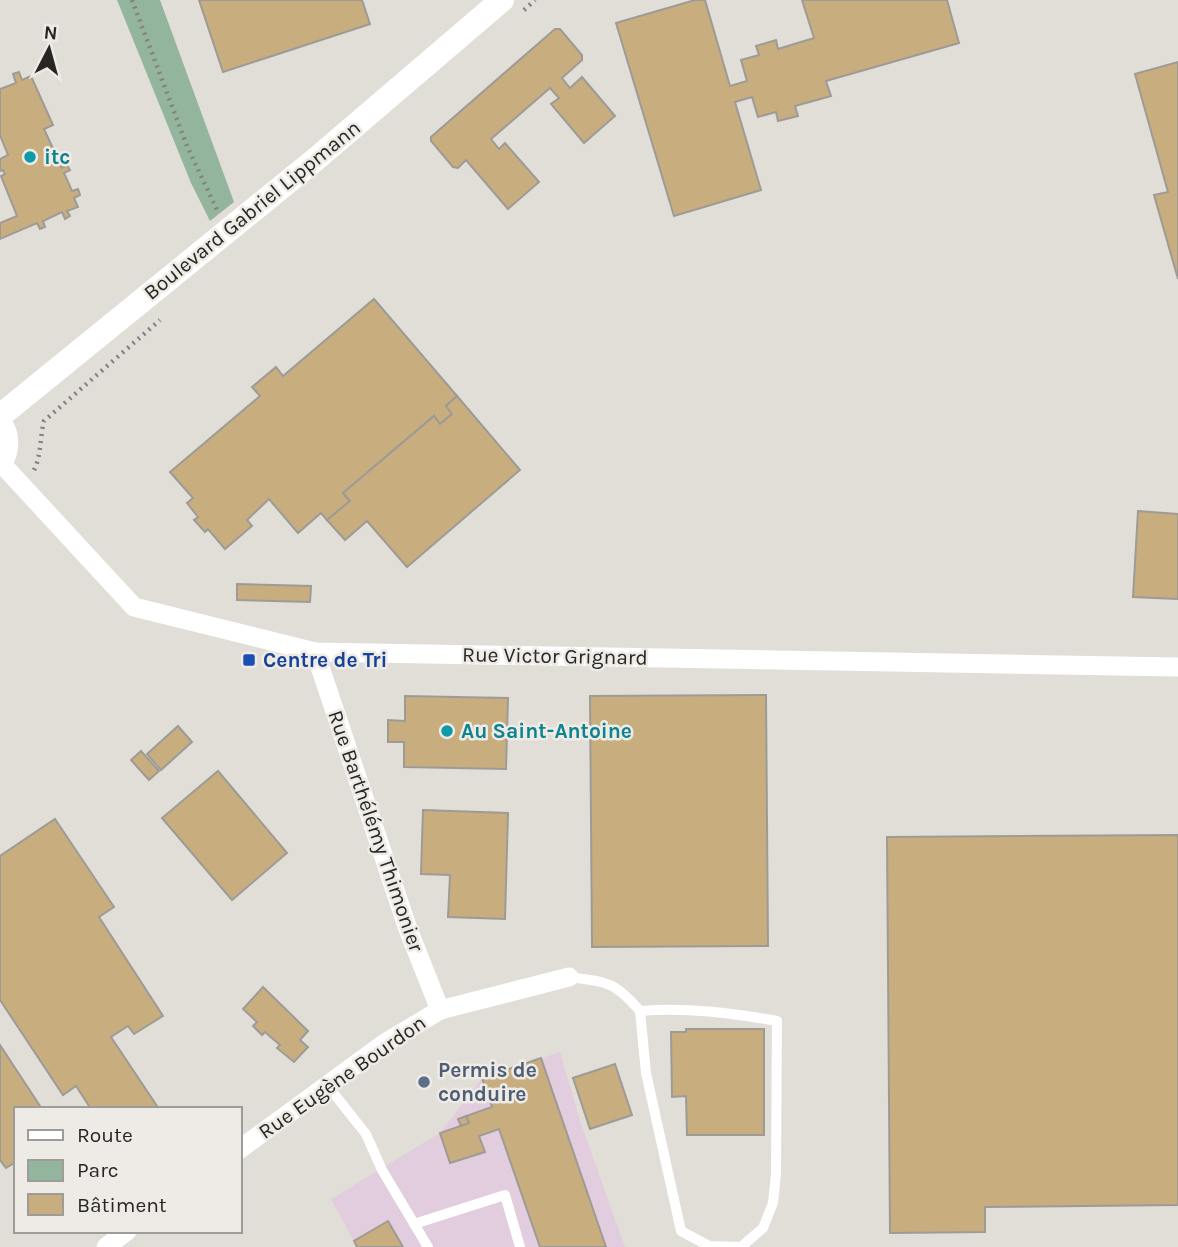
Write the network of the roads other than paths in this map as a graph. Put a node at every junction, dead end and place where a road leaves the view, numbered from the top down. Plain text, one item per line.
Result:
1 (502, 0) edge
2 (0, 416) edge
3 (0, 423) edge
4 (0, 464) edge
5 (315, 652) junction
6 (1178, 667) edge
7 (569, 977) joint
8 (440, 1010) junction
9 (640, 1011) junction
10 (327, 1085) junction
11 (242, 1148) edge
12 (414, 1224) junction
13 (124, 1233) edge
14 (106, 1247) edge
15 (428, 1247) edge
16 (520, 1247) edge

1 - 2 street, Boulevard Gabriel Lippmann
3 - 4 street
4 - 5 street, Rue Victor Grignard
5 - 6 street, Rue Victor Grignard
5 - 8 street, Rue Barthélémy Thimonier
7 - 8 street, Rue Eugène Bourdon
7 - 9 lane
8 - 10 street, Rue Eugène Bourdon
9 - 9 lane
10 - 11 street, Rue Eugène Bourdon
10 - 12 lane
12 - 15 lane
12 - 16 lane
13 - 14 street

